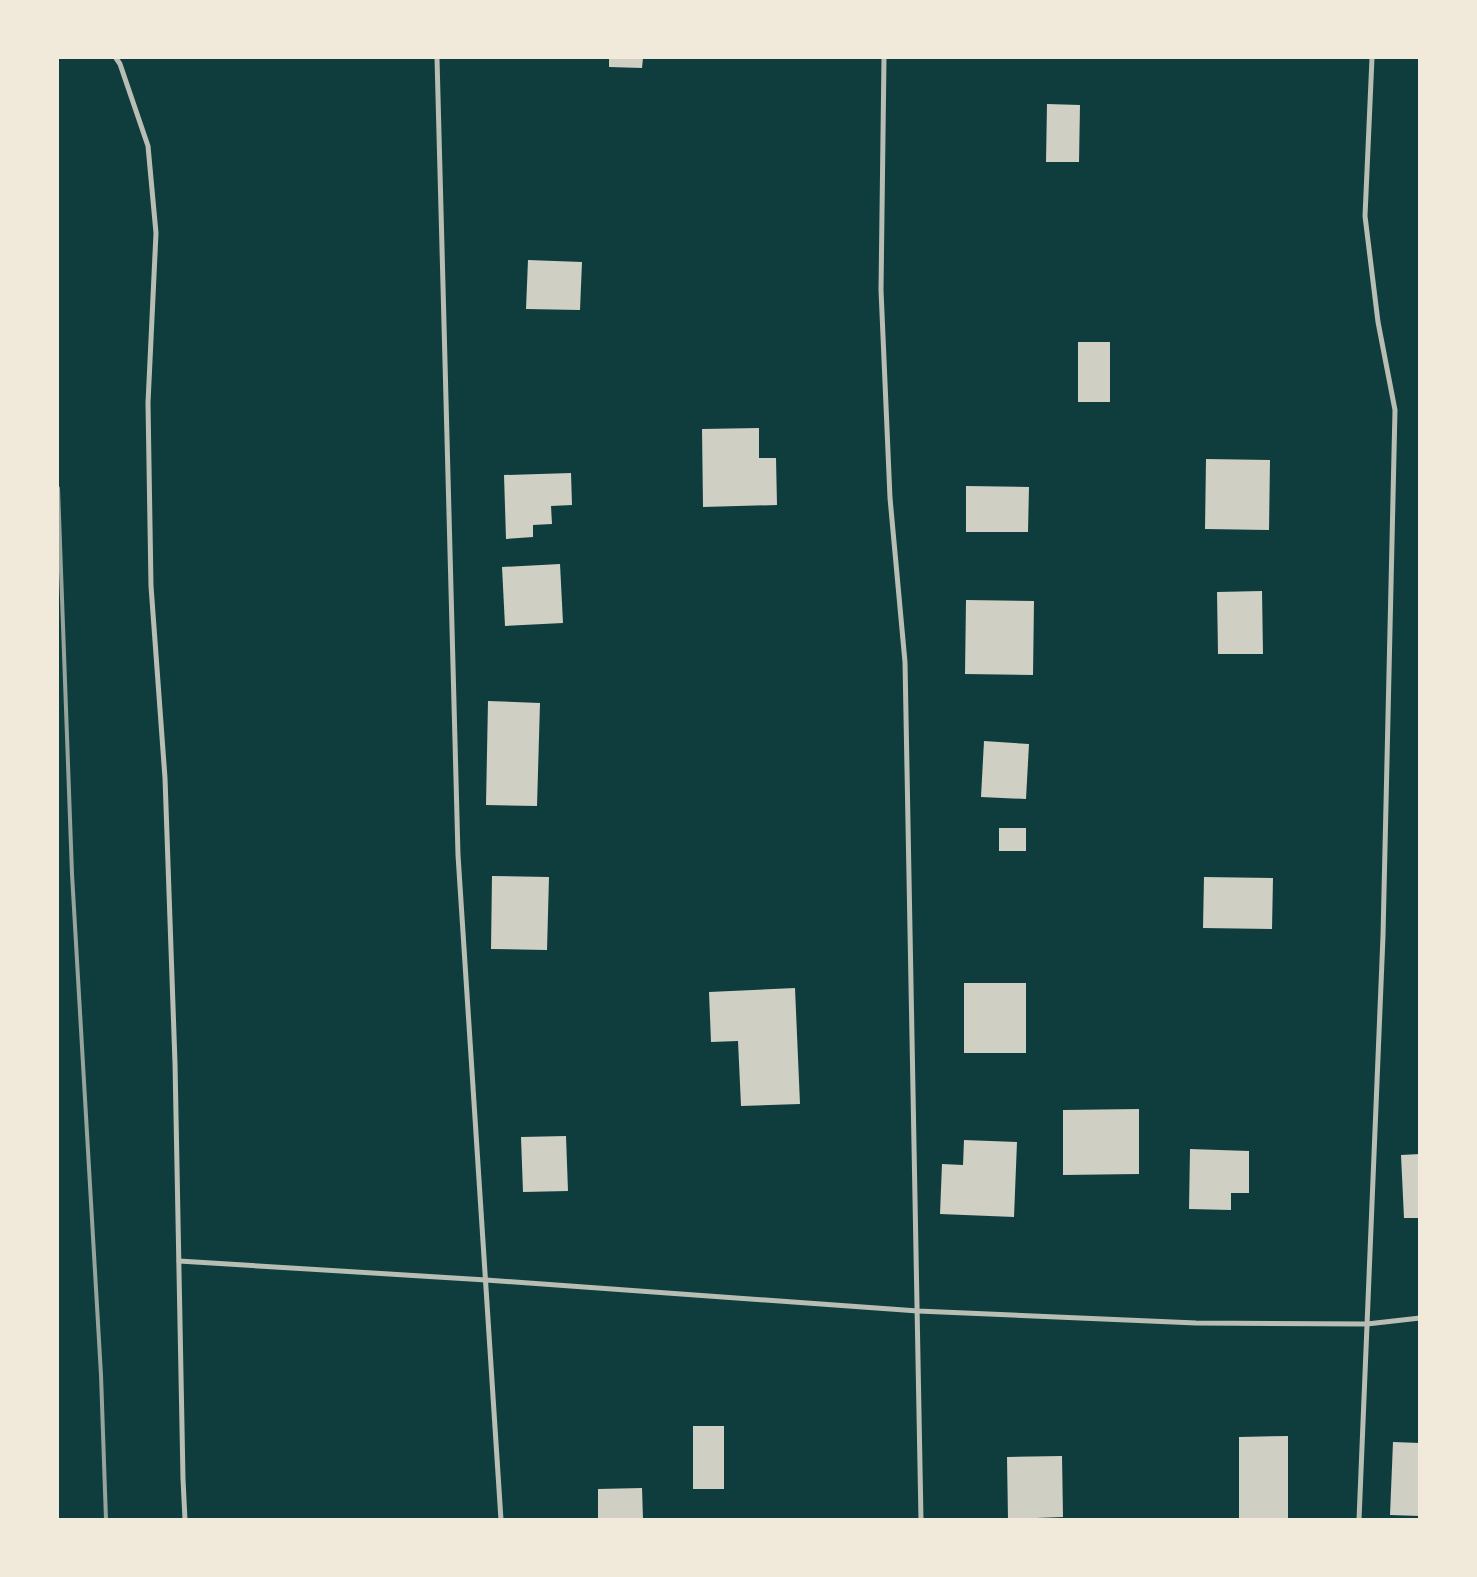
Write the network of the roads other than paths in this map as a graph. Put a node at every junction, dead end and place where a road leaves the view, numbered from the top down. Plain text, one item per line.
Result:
1 (116, 58) edge
2 (437, 58) edge
3 (884, 58) edge
4 (1372, 58) edge
5 (178, 1261) junction
6 (486, 1280) junction
7 (918, 1311) junction
8 (1420, 1318) edge
9 (1366, 1324) junction
10 (186, 1520) edge
11 (501, 1520) edge
12 (921, 1520) edge
13 (1359, 1520) edge

1 - 5 street
2 - 6 street
3 - 7 street
4 - 9 street
5 - 6 street
5 - 10 street
6 - 7 street
6 - 11 street
7 - 9 street
7 - 12 street
8 - 9 street
9 - 13 street

